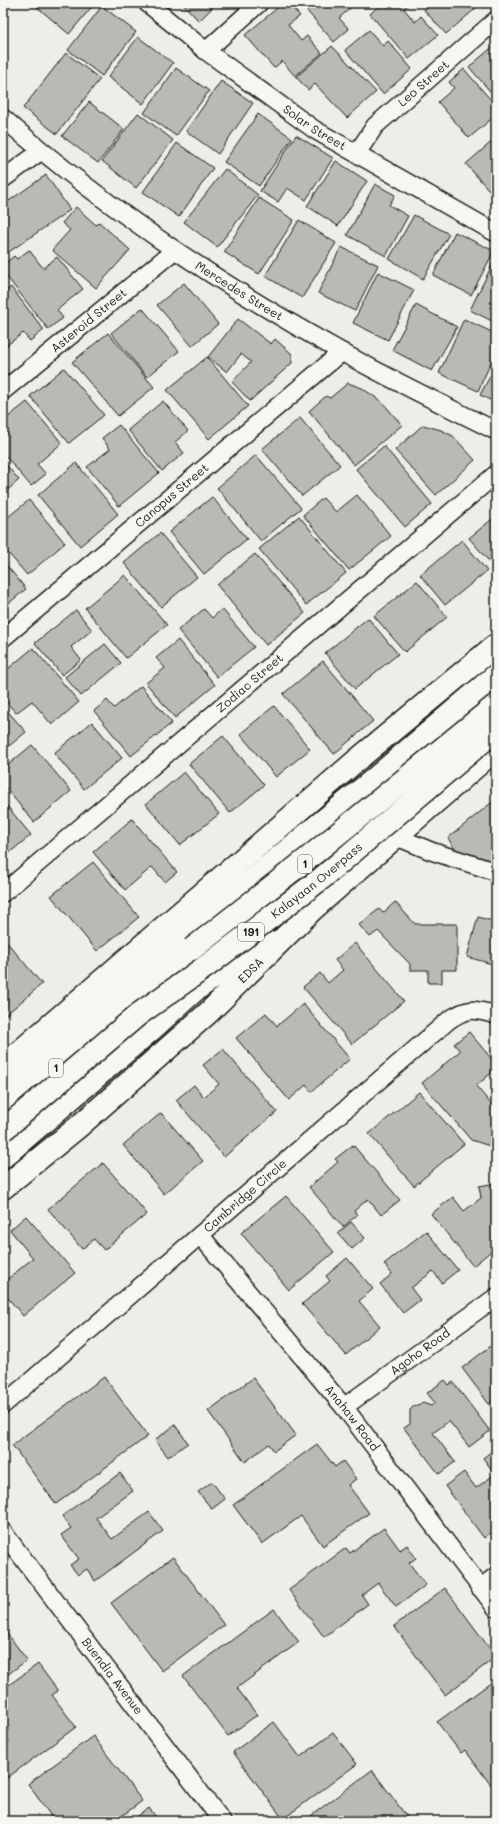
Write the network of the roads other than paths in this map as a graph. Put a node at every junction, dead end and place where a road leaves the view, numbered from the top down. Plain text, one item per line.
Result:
1 (147, 3) edge
2 (259, 3) edge
3 (496, 20) edge
4 (206, 51) junction
5 (3, 118) edge
6 (41, 151) junction
7 (356, 153) junction
8 (3, 179) edge
9 (496, 233) edge
10 (175, 250) junction
11 (342, 352) junction
12 (3, 391) edge
13 (496, 431) edge
14 (496, 474) edge
15 (3, 638) edge
16 (496, 645) edge
17 (496, 675) edge
18 (496, 699) edge
19 (496, 705) edge
20 (496, 730) edge
21 (496, 749) edge
22 (397, 837) junction
23 (496, 872) edge
24 (3, 892) edge
25 (314, 909) junction
26 (192, 949) dead end
27 (496, 1015) edge
28 (3, 1066) edge
29 (3, 1087) edge
30 (3, 1116) edge
31 (6, 1145) edge
32 (3, 1188) edge
33 (200, 1235) junction
34 (496, 1297) edge
35 (3, 1404) edge
36 (344, 1407) junction
37 (3, 1532) edge
38 (496, 1576) edge
39 (480, 1588) junction
40 (496, 1608) edge
41 (222, 1821) edge

1 - 4 street, Solar Street
2 - 4 street
3 - 7 street, Leo Street
4 - 7 street, Solar Street
5 - 6 street, Mercedes Street
6 - 8 street
6 - 10 street, Mercedes Street
7 - 9 street, Solar Street
10 - 11 street, Mercedes Street
10 - 12 street, Asteroid Street
11 - 13 street, Mercedes Street
11 - 15 street, Canopus Street
14 - 24 street, Zodiac Street
16 - 28 main road
17 - 29 main road
18 - 30 main road, 1
19 - 26 main road, Kalayaan Overpass / 191, bridge
20 - 31 main road, Kalayaan Overpass / 191, bridge
21 - 22 main road, EDSA
22 - 23 street
22 - 25 main road, EDSA
25 - 31 main road
25 - 32 main road, EDSA
27 - 33 street, Cambridge Circle
33 - 35 street, Cambridge Circle
33 - 36 street, Anahaw Road
34 - 36 street, Agoho Road
36 - 39 street, Anahaw Road
37 - 41 street, Buendia Avenue
38 - 39 street
39 - 40 street, Anahaw Road

